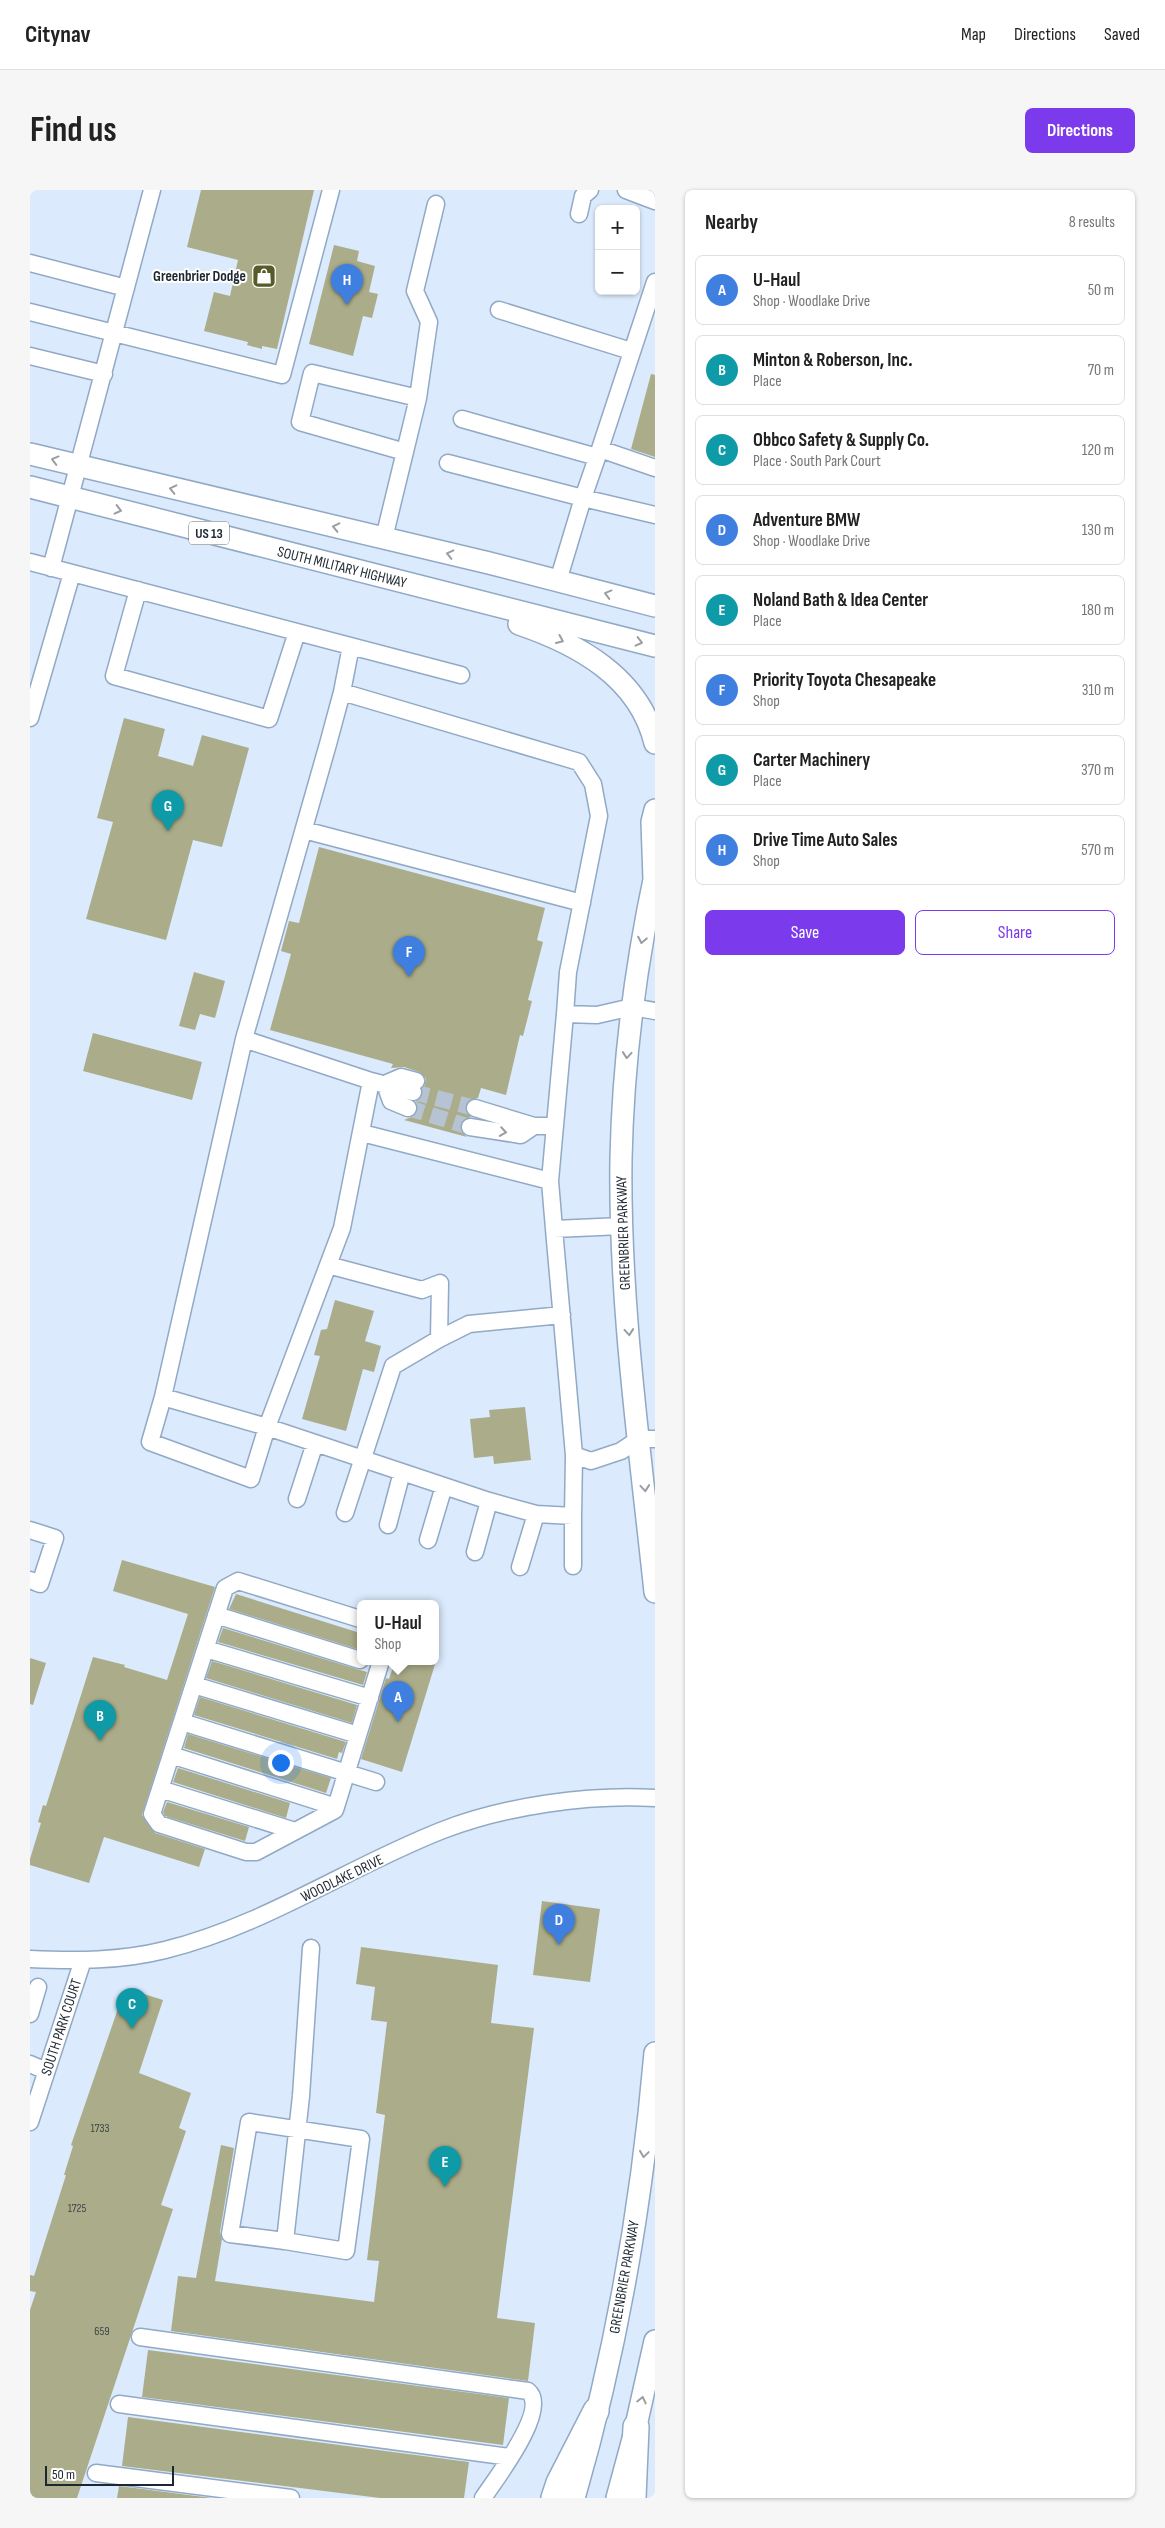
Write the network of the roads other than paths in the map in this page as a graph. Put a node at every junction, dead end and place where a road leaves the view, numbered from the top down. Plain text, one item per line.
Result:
1 (152, 190) edge
2 (331, 190) edge
3 (590, 190) edge
4 (626, 190) edge
5 (655, 201) edge
6 (436, 204) dead end
7 (579, 214) dead end
8 (30, 263) edge
9 (655, 282) edge
10 (126, 288) junction
11 (499, 310) dead end
12 (30, 312) edge
13 (115, 332) junction
14 (631, 351) junction
15 (30, 356) edge
16 (104, 374) junction
17 (418, 398) junction
18 (462, 419) dead end
19 (405, 452) junction
20 (598, 453) junction
21 (30, 454) edge
22 (448, 463) dead end
23 (79, 466) junction
24 (655, 468) edge
25 (30, 488) edge
26 (71, 498) junction
27 (583, 498) junction
28 (655, 516) edge
29 (384, 538) junction
30 (30, 562) edge
31 (51, 568) junction
32 (348, 568) junction
33 (72, 573) junction
34 (558, 581) junction
35 (138, 590) junction
36 (655, 606) edge
37 (297, 632) junction
38 (351, 646) junction
39 (655, 646) edge
40 (461, 675) dead end
41 (342, 692) junction
42 (30, 718) edge
43 (655, 743) edge
44 (655, 810) edge
45 (304, 830) junction
46 (655, 877) edge
47 (582, 903) junction
48 (632, 1007) junction
49 (655, 1011) edge
50 (565, 1014) junction
51 (244, 1039) junction
52 (378, 1083) junction
53 (415, 1086) tunnel mouth
54 (477, 1104) tunnel mouth
55 (408, 1108) tunnel mouth
56 (534, 1126) junction
57 (555, 1126) junction
58 (470, 1127) tunnel mouth
59 (362, 1133) junction
60 (550, 1181) junction
61 (622, 1226) junction
62 (554, 1228) junction
63 (328, 1265) junction
64 (562, 1315) junction
65 (439, 1339) junction
66 (163, 1397) junction
67 (267, 1427) junction
68 (647, 1439) edge
69 (315, 1443) junction
70 (574, 1455) junction
71 (362, 1458) junction
72 (402, 1472) junction
73 (444, 1486) junction
74 (297, 1499) dead end
75 (490, 1502) junction
76 (346, 1513) dead end
77 (536, 1514) junction
78 (573, 1516) junction
79 (388, 1525) dead end
80 (30, 1530) edge
81 (428, 1540) dead end
82 (475, 1552) dead end
83 (574, 1566) dead end
84 (520, 1567) dead end
85 (30, 1580) edge
86 (655, 1592) edge
87 (216, 1615) junction
88 (357, 1618) edge
89 (206, 1648) junction
90 (357, 1658) edge
91 (380, 1665) edge
92 (194, 1685) junction
93 (370, 1698) junction
94 (182, 1722) junction
95 (358, 1735) junction
96 (171, 1755) junction
97 (346, 1772) junction
98 (376, 1782) dead end
99 (160, 1789) junction
100 (655, 1798) edge
101 (336, 1807) junction
102 (295, 1831) junction
103 (311, 1948) dead end
104 (30, 1959) edge
105 (83, 1960) junction
106 (38, 1987) dead end
107 (30, 2014) edge
108 (655, 2053) edge
109 (30, 2064) edge
110 (46, 2071) junction
111 (30, 2122) edge
112 (297, 2130) junction
113 (285, 2241) junction
114 (140, 2337) dead end
115 (655, 2341) edge
116 (119, 2404) dead end
117 (596, 2412) junction
118 (636, 2426) junction
119 (510, 2457) junction
120 (96, 2473) dead end
121 (291, 2498) edge
122 (484, 2498) edge
123 (554, 2498) edge
124 (574, 2498) edge
125 (617, 2498) edge
126 (633, 2498) edge

1 - 10 street
2 - 13 street
3 - 7 street
4 - 5 street
6 - 17 street
8 - 10 street
9 - 14 street
10 - 13 street
11 - 14 street
12 - 13 street
13 - 16 street
14 - 20 street
15 - 16 street
16 - 23 street
17 - 19 street
17 - 19 street
18 - 20 street
19 - 29 street
20 - 24 street
20 - 27 street
23 -> 21 main road, US 13
22 - 27 street
23 - 26 street
29 -> 23 main road, US 13
25 - 26 main road, SOUTH MILITARY HIGHWAY / US 13
26 - 31 street
26 -> 32 main road, SOUTH MILITARY HIGHWAY / US 13
27 - 28 street
27 - 34 street
34 -> 29 main road, US 13
30 - 31 street
31 - 33 street
32 -> 39 main road, SOUTH MILITARY HIGHWAY / US 13
32 -> 43 main road
33 - 35 street
33 - 42 street
36 -> 34 main road, US 13
35 - 37 street
35 - 37 street
37 - 38 street
38 - 40 street
38 - 41 street
41 - 45 street
41 - 47 street
44 - 46 main road, GREENBRIER PARKWAY
45 - 47 street
45 - 51 street
46 -> 48 main road, GREENBRIER PARKWAY
47 - 50 street
48 - 49 street
48 - 50 street
48 -> 61 main road, GREENBRIER PARKWAY
50 - 57 street
51 - 52 street
51 - 66 street
52 - 53 street
52 - 55 street
52 - 59 street
54 - 56 street
56 - 57 street
58 -> 56 street
57 - 60 street
59 - 60 street
59 - 63 street
60 - 62 street
61 - 62 street
61 -> 68 main road, GREENBRIER PARKWAY
62 - 64 street
63 - 65 street
63 - 67 street
64 - 65 street
64 - 70 street
65 - 71 street
66 - 67 street
66 - 67 street
67 - 69 street
68 - 70 street
68 -> 86 main road, GREENBRIER PARKWAY
69 - 71 street
69 - 74 street
70 - 78 street
71 - 72 street
71 - 76 street
72 - 73 street
72 - 79 street
73 - 75 street
73 - 81 street
75 - 77 street
75 - 82 street
77 - 78 street
77 - 84 street
78 - 83 street
80 - 85 street
87 - 88 street
87 - 89 street
87 - 90 street
89 - 92 street
89 - 93 street
91 - 93 street
92 - 94 street
92 - 95 street
93 - 95 street
94 - 96 street
94 - 97 street
95 - 97 street
96 - 99 street
96 - 101 street
97 - 98 street
97 - 101 street
99 - 102 street
99 - 102 street
100 - 105 street, WOODLAKE DRIVE
101 - 102 street
103 - 112 street
104 - 105 street, WOODLAKE DRIVE
105 - 110 street, SOUTH PARK COURT
106 - 107 street
108 -> 117 main road, GREENBRIER PARKWAY
109 - 110 street
110 - 111 street, SOUTH PARK COURT
112 - 113 street
112 - 113 street
112 - 113 street
114 - 119 street
118 -> 115 main road
116 - 119 street
117 - 123 highway
117 - 124 main road, GREENBRIER PARKWAY
118 - 125 main road
118 - 126 highway
119 - 122 street
120 - 121 street

